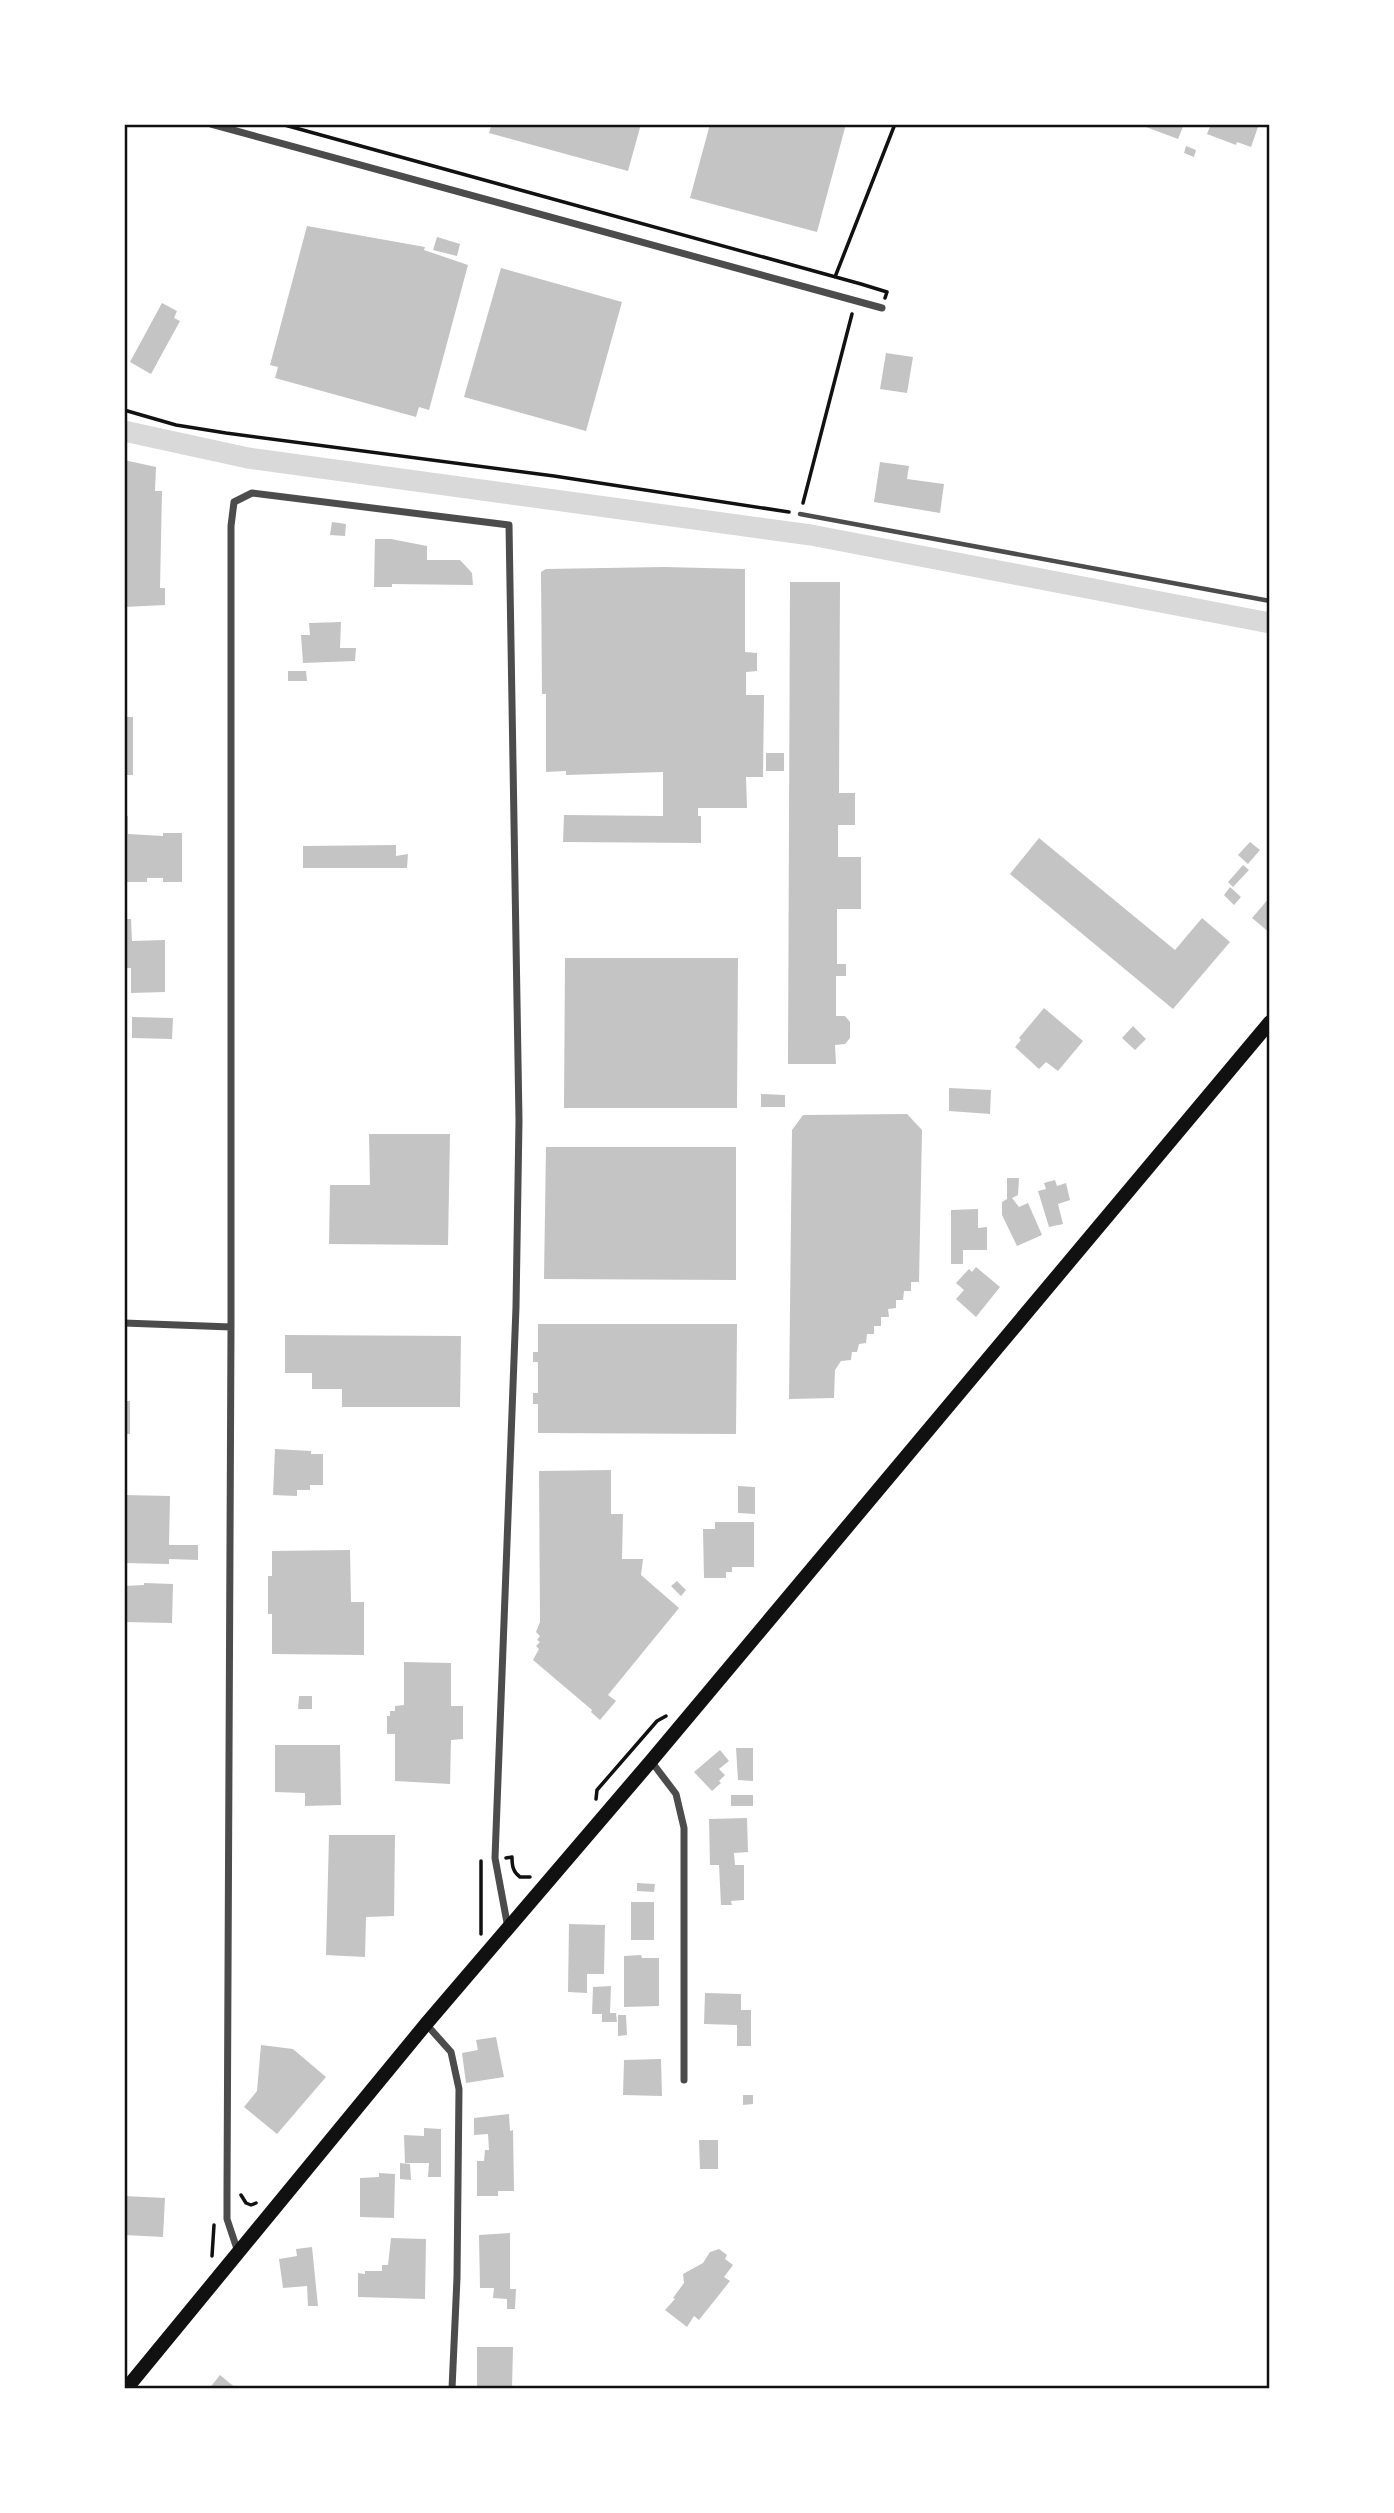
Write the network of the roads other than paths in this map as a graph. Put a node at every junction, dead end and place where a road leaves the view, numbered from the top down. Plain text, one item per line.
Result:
1 (211, 124) edge
2 (882, 308) dead end
3 (800, 513) road end
4 (1270, 601) edge
5 (1270, 1021) edge
6 (124, 1323) edge
7 (231, 1326) junction
8 (651, 1761) junction
9 (508, 1930) junction
10 (426, 2024) junction
11 (684, 2080) dead end
12 (238, 2253) junction
13 (125, 2389) edge
14 (452, 2389) edge

1 - 2 street
3 - 4 lane
5 - 8 main road
6 - 7 street
7 - 9 street
7 - 12 street
8 - 9 main road
8 - 11 street
9 - 10 main road
10 - 12 main road
10 - 14 street
12 - 13 main road

